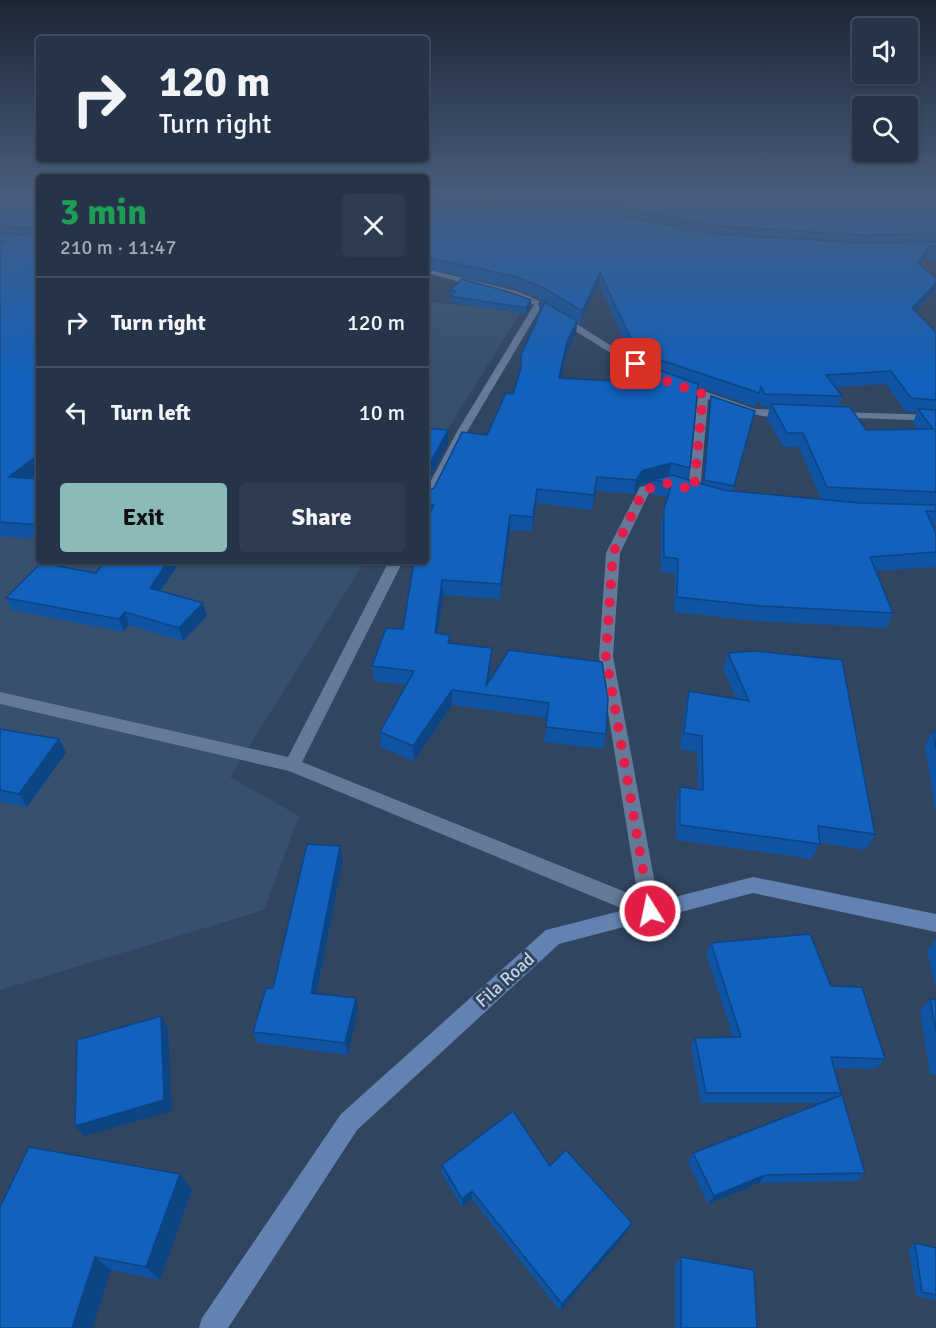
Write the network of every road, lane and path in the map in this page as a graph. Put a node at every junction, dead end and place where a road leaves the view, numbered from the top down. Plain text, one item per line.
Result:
1 (429, 272) edge
2 (539, 304) junction
3 (703, 394) junction
4 (799, 414) edge
5 (822, 414) edge
6 (936, 418) edge
7 (694, 490) junction
8 (429, 495) edge
9 (712, 495) edge
10 (394, 564) edge
11 (0, 698) edge
12 (292, 765) junction
13 (650, 911) junction
14 (936, 923) edge
15 (212, 1328) edge

1 - 2 street
2 - 3 street
2 - 8 street
3 - 4 street
3 - 7 street
5 - 6 street
7 - 9 street
7 - 13 street
10 - 12 street
11 - 12 street
12 - 13 street
13 - 14 street, Fila Road
13 - 15 street, Fila Road

